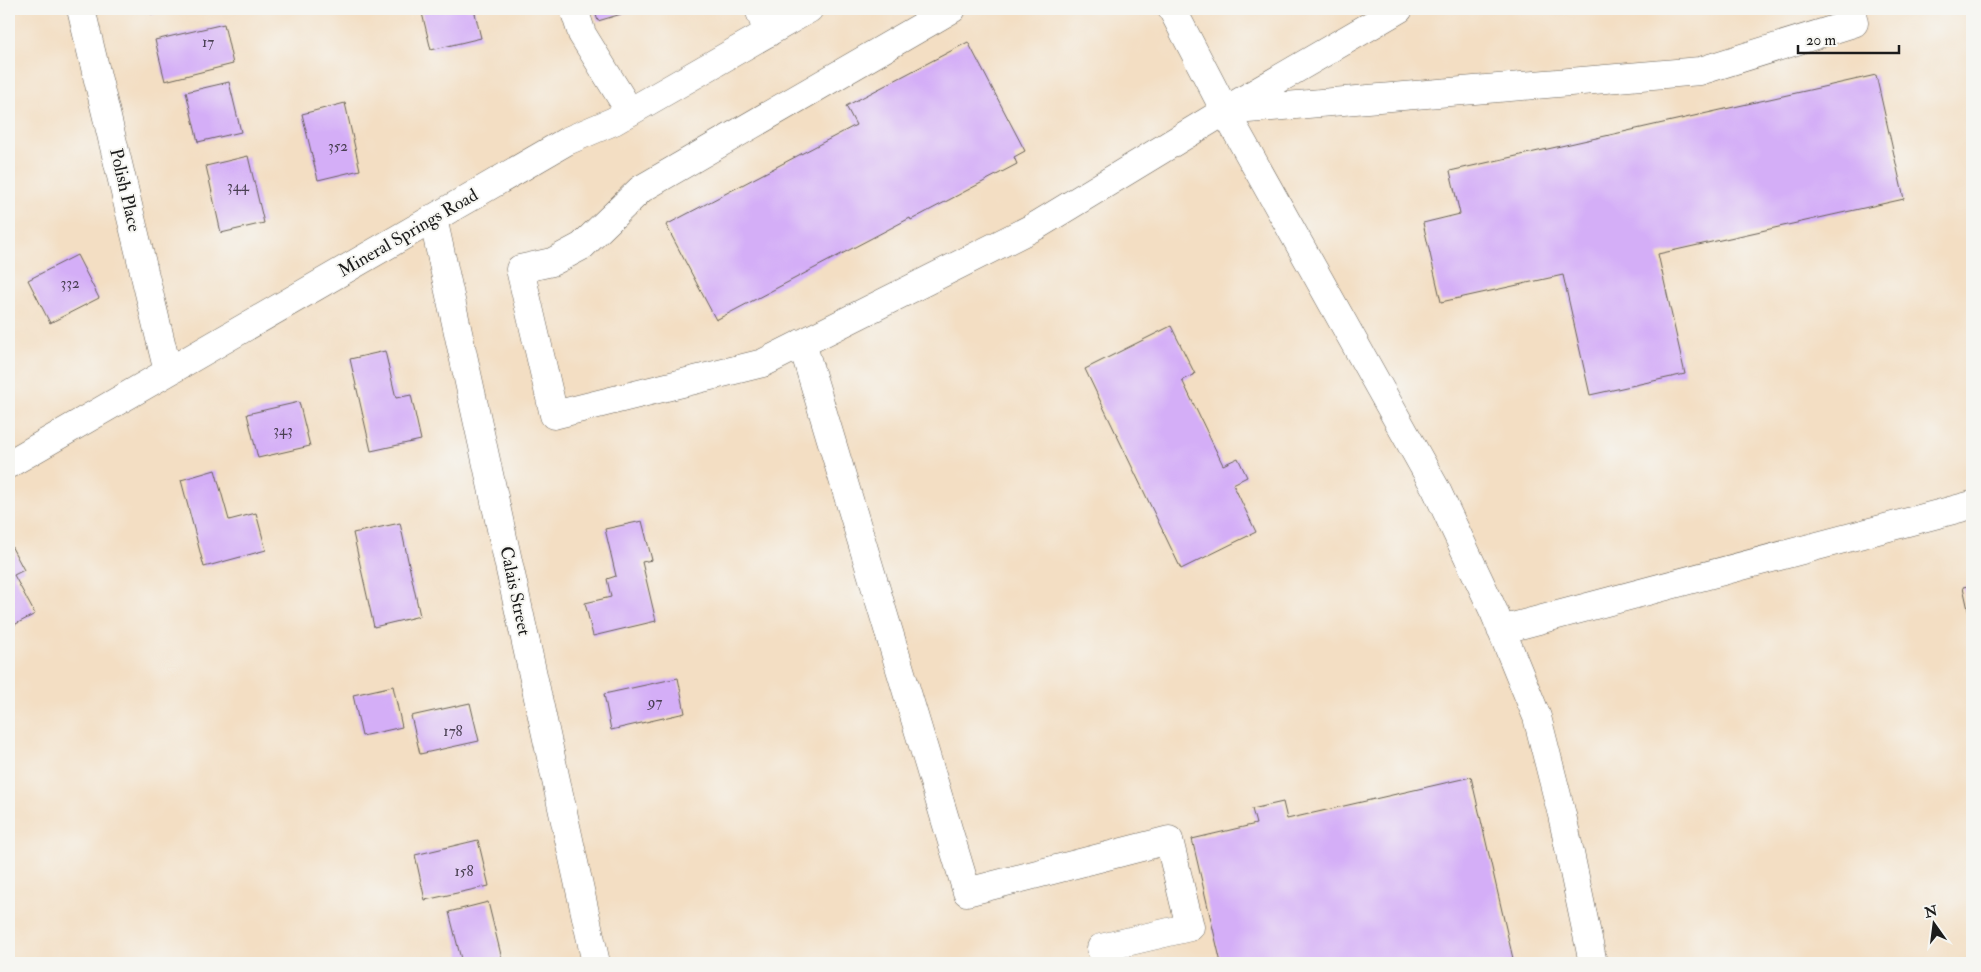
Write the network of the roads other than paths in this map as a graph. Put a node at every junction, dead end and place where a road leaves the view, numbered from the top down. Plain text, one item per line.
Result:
1 (81, 9) edge
2 (574, 9) edge
3 (809, 9) edge
4 (952, 9) edge
5 (1172, 9) edge
6 (1399, 9) edge
7 (1851, 9) edge
8 (763, 21) edge
9 (1225, 110) junction
10 (630, 112) junction
11 (433, 218) junction
12 (802, 343) junction
13 (168, 372) junction
14 (9, 464) edge
15 (1972, 505) edge
16 (1501, 630) junction
17 (596, 963) edge
18 (1104, 963) edge
19 (1593, 963) edge

1 - 13 street, Polish Place
2 - 10 street
3 - 8 street, Mineral Springs Road
4 - 12 street
5 - 9 street
6 - 9 street
7 - 9 street
8 - 10 street, Mineral Springs Road
9 - 12 street
9 - 16 street
10 - 11 street, Mineral Springs Road
11 - 13 street, Mineral Springs Road
11 - 17 street, Calais Street
12 - 18 street
13 - 14 street, Mineral Springs Road
15 - 16 street
16 - 19 street

